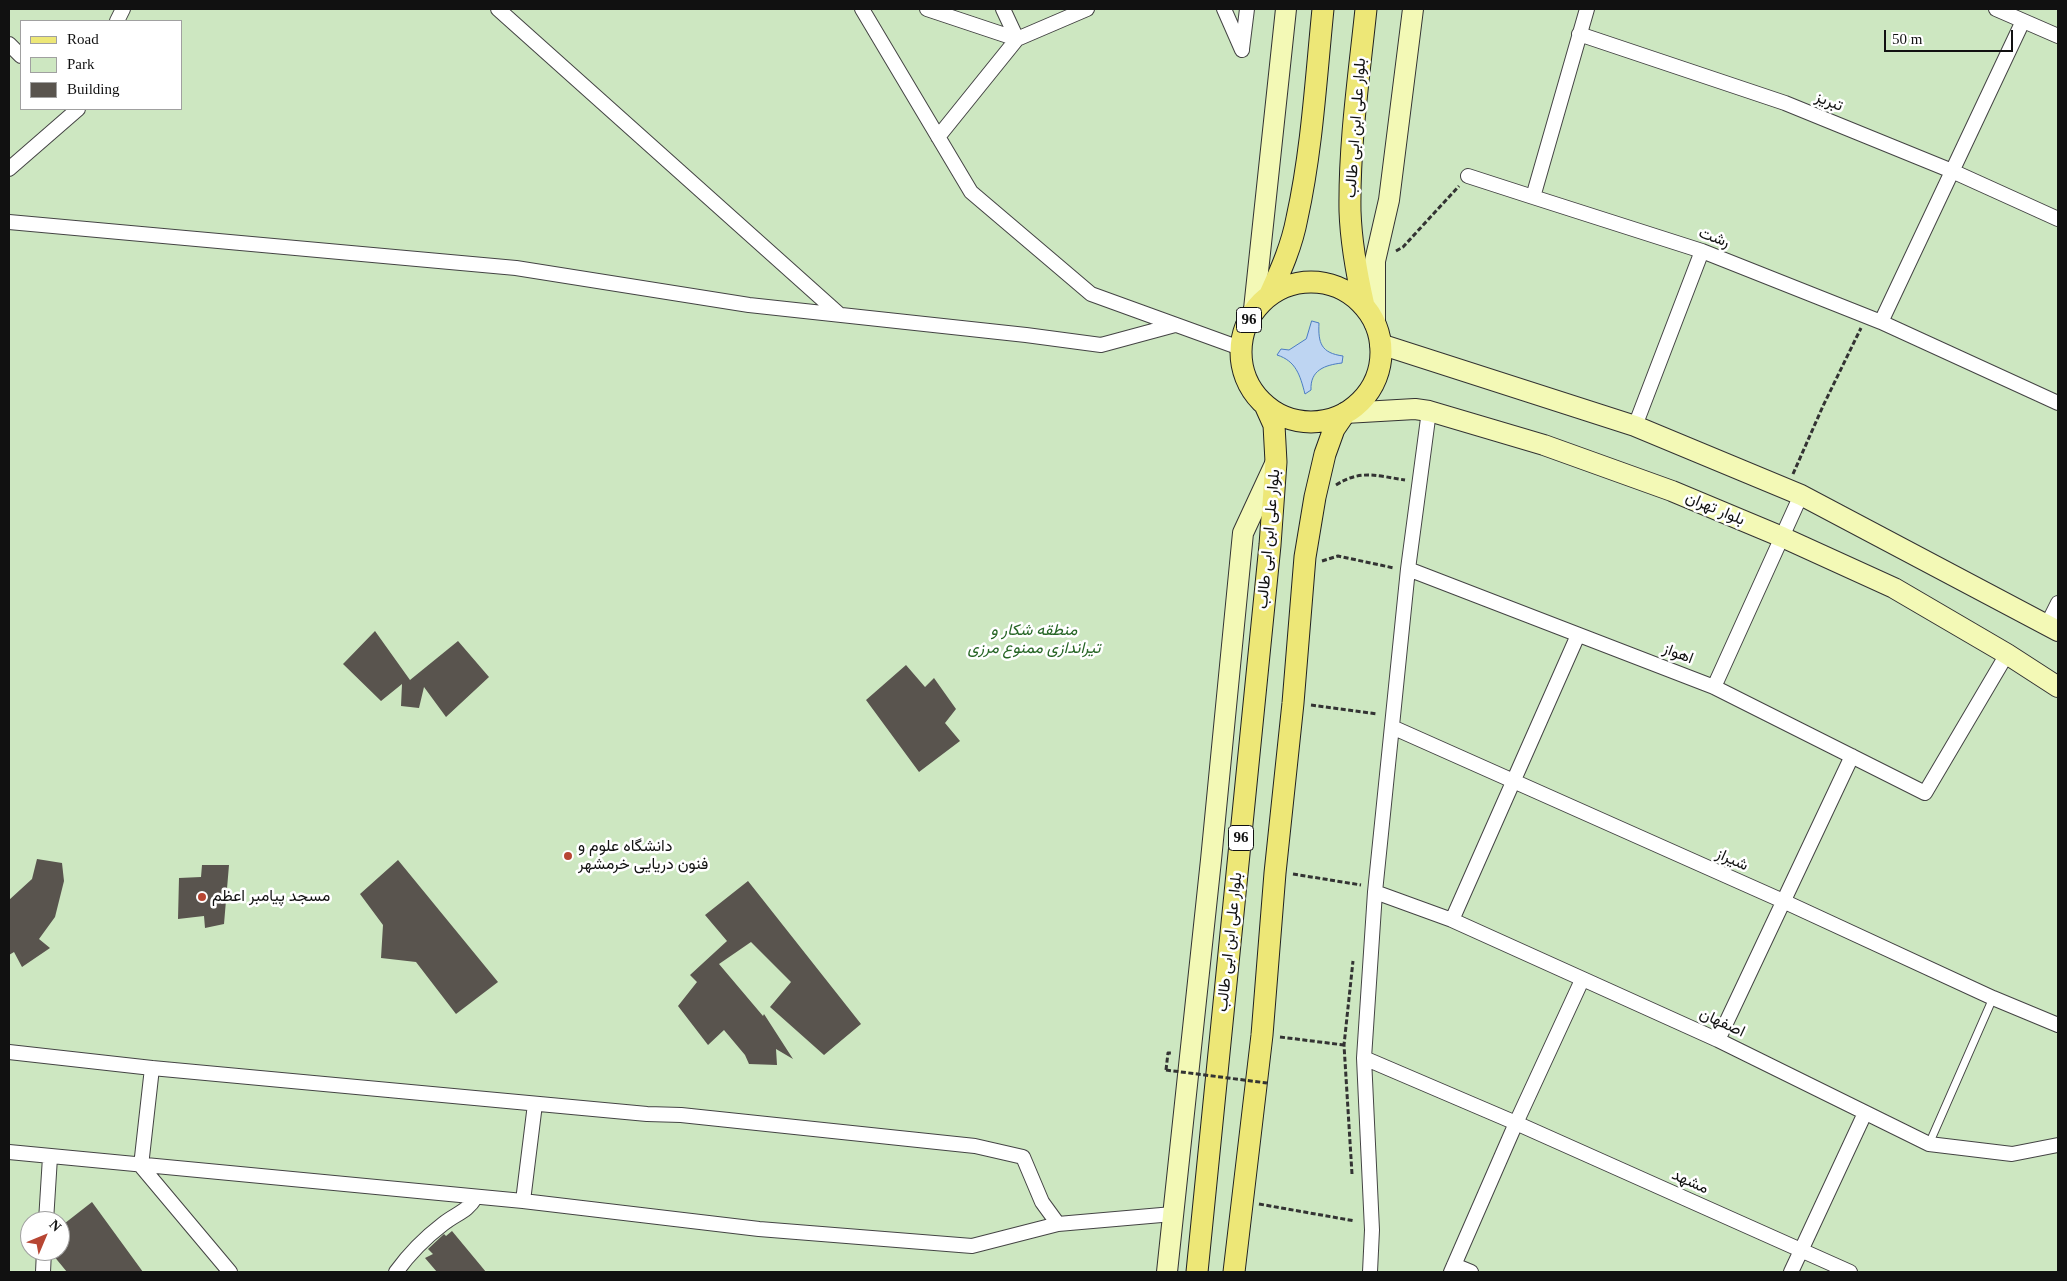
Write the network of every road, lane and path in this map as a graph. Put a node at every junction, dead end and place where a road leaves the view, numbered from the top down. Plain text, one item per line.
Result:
1 (498, 9) edge
2 (862, 9) edge
3 (927, 9) edge
4 (1003, 9) edge
5 (1087, 9) edge
6 (1224, 9) edge
7 (1247, 9) edge
8 (1286, 9) edge
9 (1324, 9) edge
10 (1366, 9) edge
11 (1413, 9) edge
12 (1587, 9) edge
13 (1996, 9) edge
14 (2023, 21) junction
15 (1579, 34) junction
16 (2058, 36) edge
17 (1017, 39) junction
18 (9, 44) edge
19 (20, 55) edge
20 (76, 110) edge
21 (938, 137) junction
22 (9, 170) edge
23 (1952, 171) junction
24 (1468, 176) joint
25 (1533, 197) junction
26 (2058, 219) edge
27 (9, 222) edge
28 (1702, 251) junction
29 (1375, 262) junction
30 (1270, 294) junction
31 (1254, 309) junction
32 (840, 315) junction
33 (1867, 317) junction
34 (1882, 322) junction
35 (1373, 324) junction
36 (1175, 325) junction
37 (1240, 348) junction
38 (2058, 403) edge
39 (1265, 405) junction
40 (1429, 411) junction
41 (1345, 413) junction
42 (1635, 426) junction
43 (1276, 462) junction
44 (1793, 492) junction
45 (1782, 537) junction
46 (1304, 567) junction
47 (1401, 569) junction
48 (2058, 602) edge
49 (2053, 628) edge
50 (1578, 635) junction
51 (2007, 654) junction
52 (1714, 687) junction
53 (2058, 687) edge
54 (1293, 703) junction
55 (1378, 714) dead end
56 (1392, 727) junction
57 (1852, 756) junction
58 (1515, 782) junction
59 (1275, 872) junction
60 (1362, 885) dead end
61 (1375, 892) junction
62 (1783, 901) junction
63 (1452, 920) junction
64 (1582, 980) junction
65 (1994, 998) junction
66 (2058, 1025) edge
67 (1262, 1035) junction
68 (1718, 1040) junction
69 (1344, 1046) dead end
70 (9, 1052) edge
71 (1168, 1052) dead end
72 (1364, 1058) junction
73 (152, 1068) junction
74 (1267, 1083) dead end
75 (535, 1104) junction
76 (1865, 1113) junction
77 (1516, 1123) junction
78 (1929, 1144) junction
79 (2058, 1145) edge
80 (9, 1152) edge
81 (50, 1157) junction
82 (141, 1166) junction
83 (476, 1196) junction
84 (523, 1201) junction
85 (1241, 1204) junction
86 (47, 1211) edge
87 (1173, 1214) junction
88 (1355, 1220) dead end
89 (1058, 1224) junction
90 (1801, 1250) junction
91 (1452, 1268) edge
92 (230, 1272) edge
93 (396, 1272) edge
94 (1167, 1272) edge
95 (1197, 1272) edge
96 (1234, 1272) edge
97 (1370, 1272) edge
98 (1471, 1272) edge
99 (1790, 1272) edge
100 (1850, 1272) edge

1 - 32 street
2 - 21 street
3 - 17 street
4 - 17 street
5 - 17 street
6 - 7 street
8 - 31 street
9 - 30 main road, 96
10 - 35 main road, بلوار علی ابن ابی طالب / 96
11 - 29 street
12 - 15 street
13 - 14 street
14 - 16 street
14 - 23 street
15 - 23 street, تبریز
15 - 25 street
17 - 21 street
18 - 19 street
20 - 22 street
21 - 36 street
23 - 26 street, تبریز
23 - 34 street
24 - 25 street, رشت
24 - 29 path
25 - 28 street, رشت
27 - 32 street
28 - 33 street, رشت
28 - 42 street
29 - 35 street
30 - 31 main road, 96
30 - 35 main road, 96
31 - 37 main road, 96
32 - 36 street
33 - 34 street, رشت
33 - 44 path
34 - 38 street, رشت
35 - 41 main road, 96
35 - 42 street
36 - 37 street
37 - 39 main road, 96
39 - 41 main road, 96
39 - 43 main road, بلوار علی ابن ابی طالب / 96
40 - 41 street, بلوار تهران
40 - 45 street, بلوار تهران
40 - 47 street
41 - 46 main road, 96
42 - 44 street
43 - 87 street
43 - 95 main road, بلوار علی ابن ابی طالب / 96
44 - 45 street
44 - 49 street
45 - 51 street, بلوار تهران
45 - 52 street
46 - 47 path
46 - 54 main road, 96
47 - 50 street, اهواز
47 - 56 street
48 - 49 street
50 - 52 street, اهواز
50 - 58 street
51 - 53 street, بلوار تهران
51 - 57 street, اهواز
52 - 57 street, اهواز
54 - 55 path
54 - 59 main road, 96
56 - 58 street, شیراز
56 - 61 street
57 - 62 street
58 - 62 street, شیراز
58 - 63 street
59 - 60 path
59 - 67 main road, 96
61 - 63 street, اصفهان
61 - 72 street
62 - 65 street, شیراز
62 - 68 street
63 - 64 street, اصفهان
64 - 68 street, اصفهان
64 - 77 street
65 - 66 street, شیراز
65 - 78 lane
67 - 69 path
67 - 85 main road, 96
68 - 76 street, اصفهان
70 - 73 street
71 - 74 path, bridge
72 - 77 street, مشهد
72 - 97 street
73 - 75 street
73 - 82 street
75 - 84 street
75 - 89 street
76 - 78 street, اصفهان
76 - 90 street
77 - 90 street, مشهد
77 - 91 street
78 - 79 street, اصفهان
80 - 81 street
81 - 82 street
81 - 86 street
82 - 83 street
82 - 92 street
83 - 84 street
83 - 93 street
84 - 89 street
85 - 88 path
85 - 96 main road, 96
87 - 89 street
87 - 94 street
90 - 99 street
90 - 100 street, مشهد
91 - 98 street

